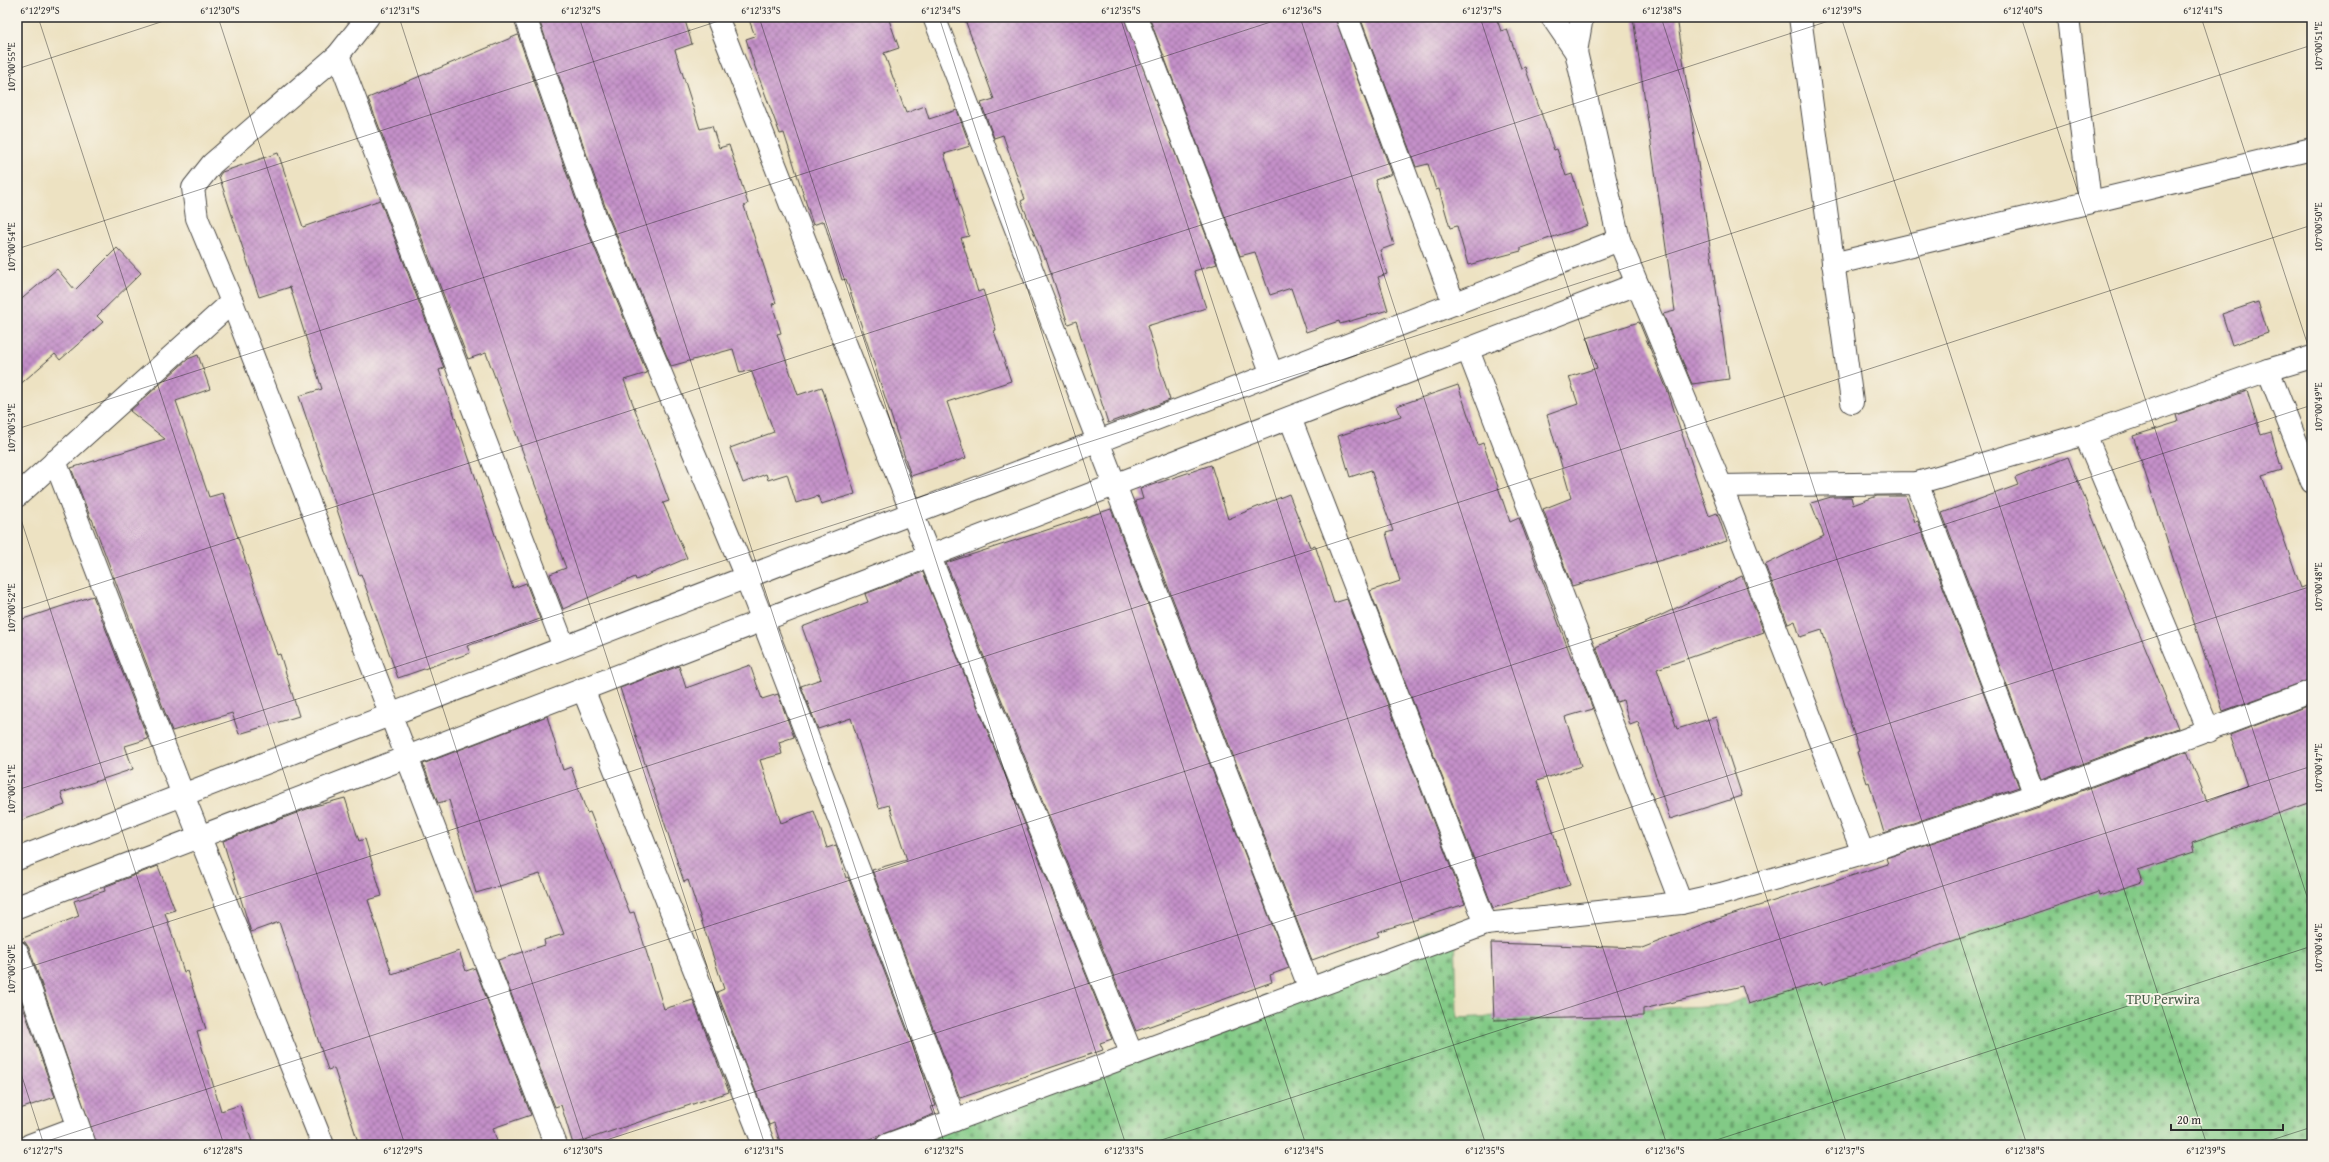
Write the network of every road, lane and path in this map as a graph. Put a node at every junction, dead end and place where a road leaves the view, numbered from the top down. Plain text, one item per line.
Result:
1 (368, 17) edge
2 (525, 17) edge
3 (717, 17) edge
4 (934, 17) edge
5 (1136, 17) edge
6 (1346, 17) edge
7 (1552, 17) edge
8 (1582, 17) edge
9 (1800, 17) edge
10 (2068, 17) edge
11 (1576, 52) junction
12 (338, 55) junction
13 (2312, 149) edge
14 (2090, 202) junction
15 (1619, 240) junction
16 (1833, 264) junction
17 (1637, 284) junction
18 (232, 302) junction
19 (1454, 304) junction
20 (1468, 350) junction
21 (2312, 357) edge
22 (2268, 370) junction
23 (1272, 374) junction
24 (1852, 402) dead end
25 (1290, 418) junction
26 (2085, 434) junction
27 (1098, 441) junction
28 (55, 461) junction
29 (1917, 482) junction
30 (2312, 482) edge
31 (1116, 485) junction
32 (1721, 486) junction
33 (17, 496) edge
34 (912, 513) junction
35 (930, 556) junction
36 (746, 577) junction
37 (762, 621) junction
38 (564, 647) junction
39 (583, 688) junction
40 (2312, 691) edge
41 (391, 715) junction
42 (2209, 731) junction
43 (408, 757) junction
44 (183, 795) junction
45 (2035, 795) junction
46 (200, 837) junction
47 (1862, 853) junction
48 (17, 859) edge
49 (1681, 903) junction
50 (17, 907) edge
51 (1486, 924) junction
52 (17, 952) edge
53 (1310, 989) junction
54 (1132, 1054) junction
55 (955, 1120) junction
56 (82, 1136) edge
57 (30, 1145) edge
58 (323, 1145) edge
59 (556, 1145) edge
60 (764, 1145) edge
61 (886, 1145) edge

1 - 12 street
2 - 36 street
3 - 34 street
4 - 27 street
5 - 23 street
6 - 19 street
7 - 11 street
8 - 11 street
9 - 16 street
10 - 14 street
11 - 15 street
12 - 18 street
12 - 38 street
13 - 14 street
14 - 16 street
15 - 17 street
15 - 19 street
16 - 24 street
17 - 20 street
17 - 32 street
18 - 28 street
18 - 41 street
19 - 23 street
20 - 25 street
20 - 49 street
21 - 22 street
22 - 26 street
22 - 30 street
23 - 27 street
25 - 31 street
25 - 51 street
26 - 29 street
26 - 42 street
27 - 31 street
27 - 34 street
28 - 33 street
28 - 44 street
29 - 32 street
29 - 45 street
31 - 35 street
31 - 53 street
32 - 47 street
34 - 35 street
34 - 36 street
35 - 37 street
35 - 54 street
36 - 37 street
36 - 38 street
37 - 39 street
37 - 55 street
38 - 41 street
39 - 43 street
39 - 60 street
40 - 42 street
41 - 43 street
41 - 44 street
42 - 45 street
43 - 46 street
43 - 59 street
44 - 46 street
44 - 48 street
45 - 47 street
46 - 50 street
46 - 58 street
47 - 49 street
49 - 51 street
51 - 53 street
52 - 56 street
53 - 54 street
54 - 55 street
55 - 61 street
56 - 57 street

